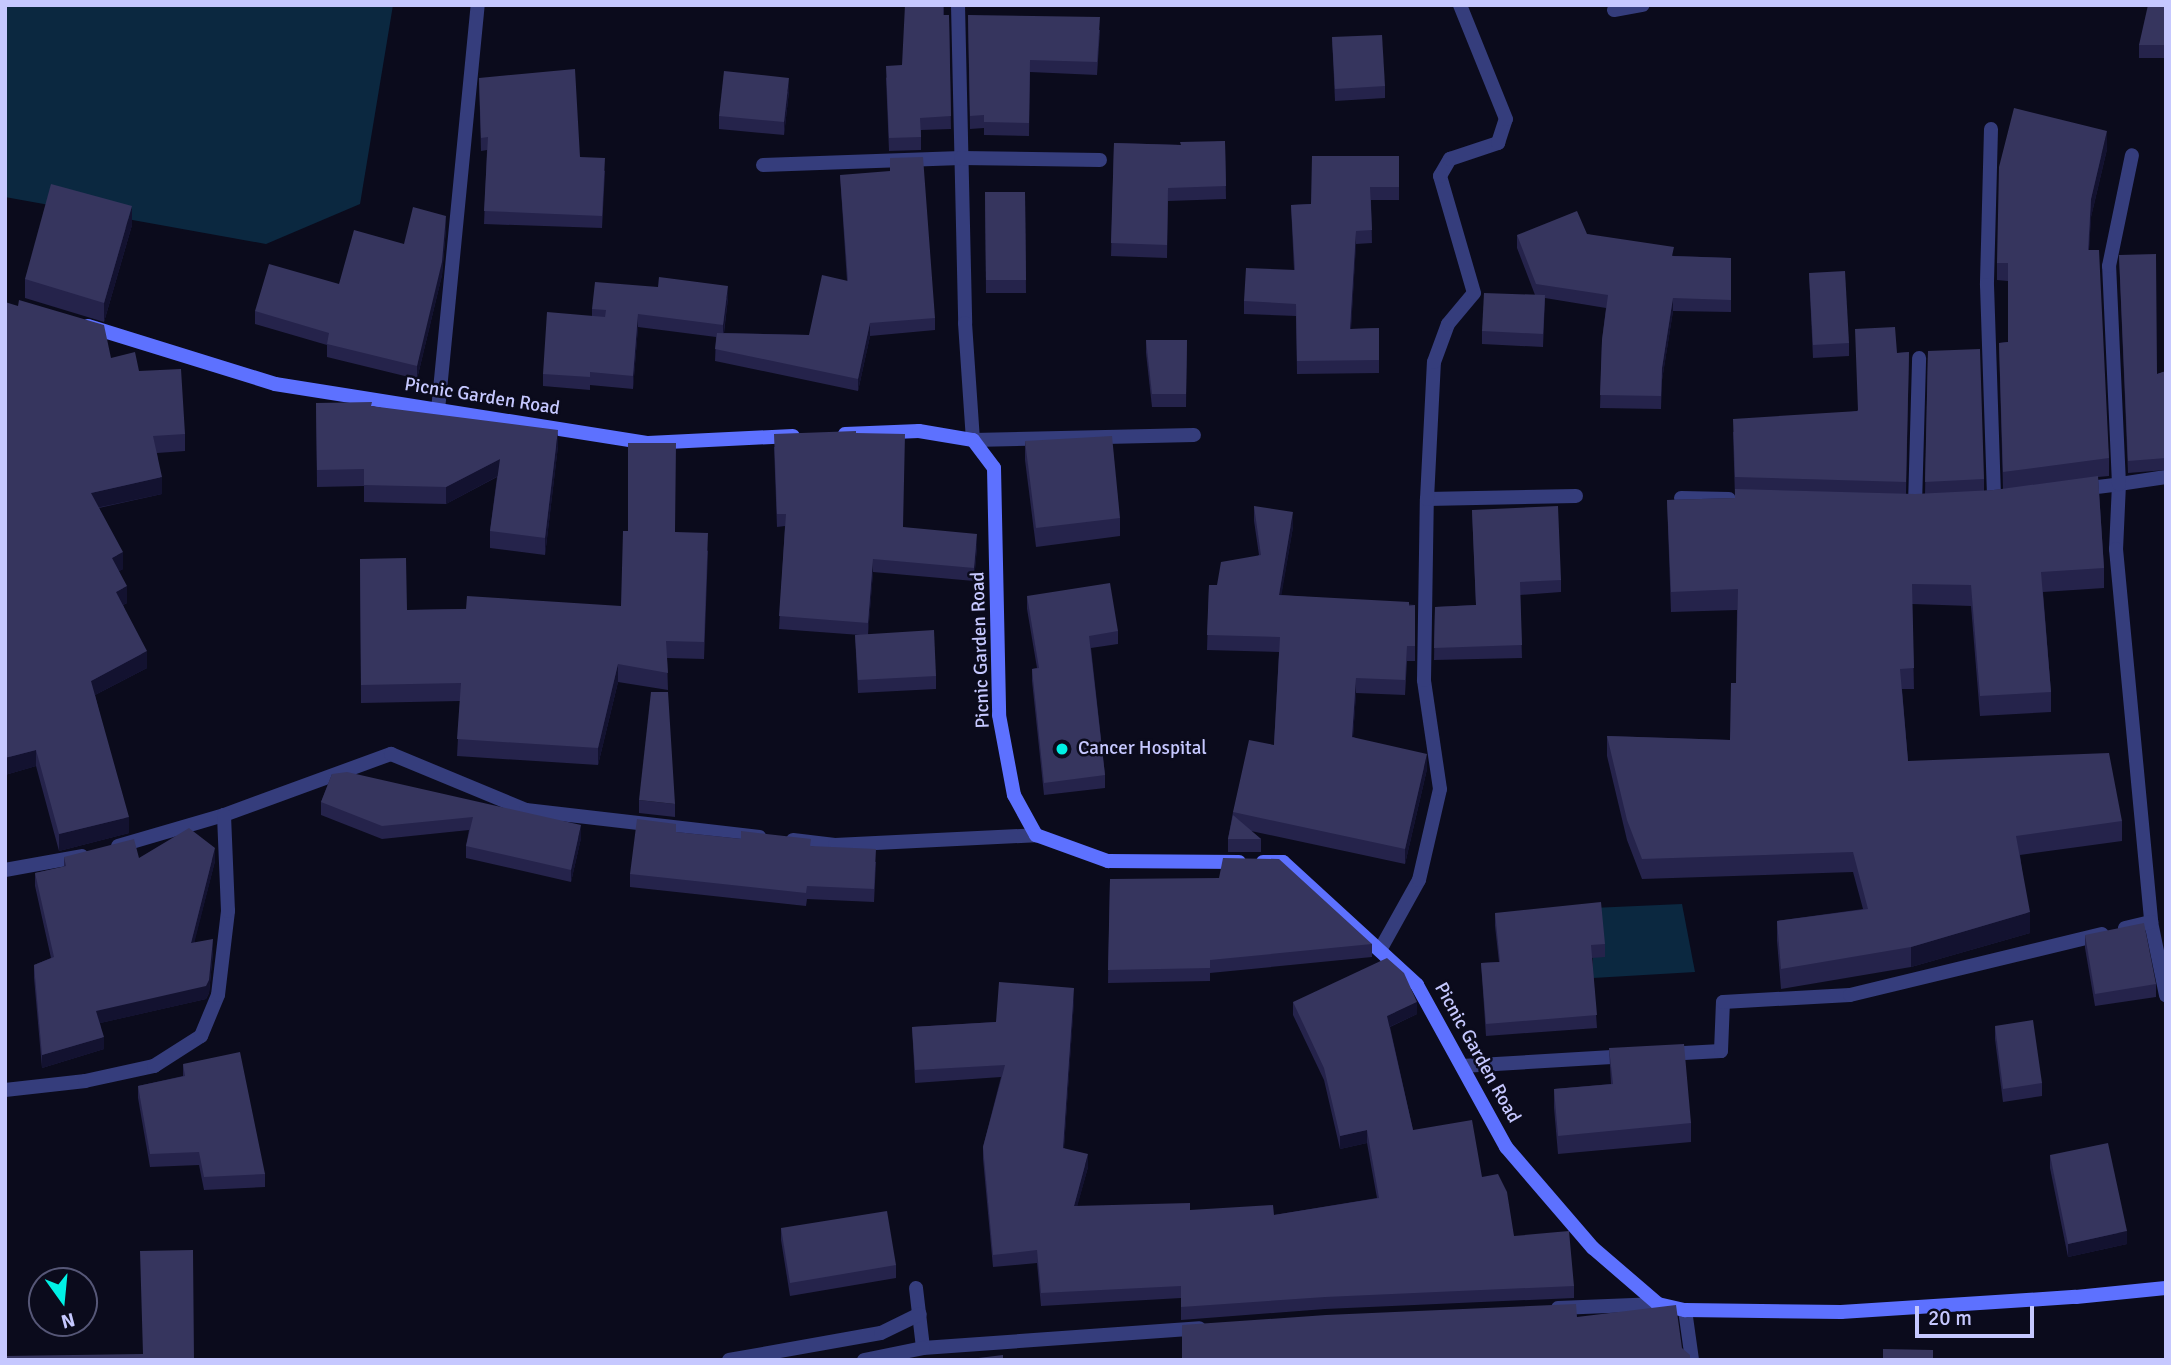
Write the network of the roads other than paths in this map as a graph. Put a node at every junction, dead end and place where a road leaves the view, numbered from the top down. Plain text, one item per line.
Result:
1 (478, 5) edge
2 (958, 5) edge
3 (1460, 5) edge
4 (1643, 5) edge
5 (1615, 10) dead end
6 (1991, 129) dead end
7 (2132, 155) dead end
8 (961, 158) junction
9 (1100, 160) dead end
10 (763, 165) dead end
11 (71, 321) edge
12 (1919, 358) dead end
13 (438, 410) junction
14 (1194, 435) dead end
15 (973, 440) junction
16 (2166, 477) edge
17 (2119, 484) junction
18 (2063, 492) edge
19 (1576, 496) dead end
20 (1681, 498) edge
21 (1427, 499) junction
22 (1750, 500) edge
23 (1994, 501) edge
24 (1915, 505) edge
25 (224, 815) junction
26 (1036, 835) junction
27 (5, 870) edge
28 (2151, 922) junction
29 (1380, 950) junction
30 (2166, 995) edge
31 (1462, 1066) junction
32 (5, 1090) edge
33 (916, 1288) dead end
34 (2166, 1288) edge
35 (1658, 1304) junction
36 (1547, 1309) edge
37 (1685, 1310) junction
38 (920, 1314) junction
39 (1216, 1327) edge
40 (923, 1348) junction
41 (730, 1360) edge
42 (864, 1360) edge
43 (1692, 1360) edge

1 - 13 street
2 - 8 street
3 - 21 street
4 - 5 street
6 - 23 street
7 - 17 street
8 - 9 street
8 - 10 street
8 - 15 street
11 - 13 main road, Picnic Garden Road
12 - 24 street
13 - 15 main road, Picnic Garden Road
14 - 15 street
15 - 26 main road, Picnic Garden Road
16 - 17 street
17 - 18 street
17 - 28 street
19 - 21 street
20 - 22 street
21 - 29 street
25 - 26 street
25 - 27 street
25 - 32 street
26 - 29 main road, Picnic Garden Road
28 - 30 street
28 - 31 street
29 - 31 main road, Picnic Garden Road
31 - 35 main road, Picnic Garden Road
33 - 38 street
34 - 37 main road, Picnic Garden Road
35 - 36 street
35 - 37 main road, Picnic Garden Road
37 - 43 street
38 - 40 street
38 - 41 street
39 - 40 street
40 - 42 street

